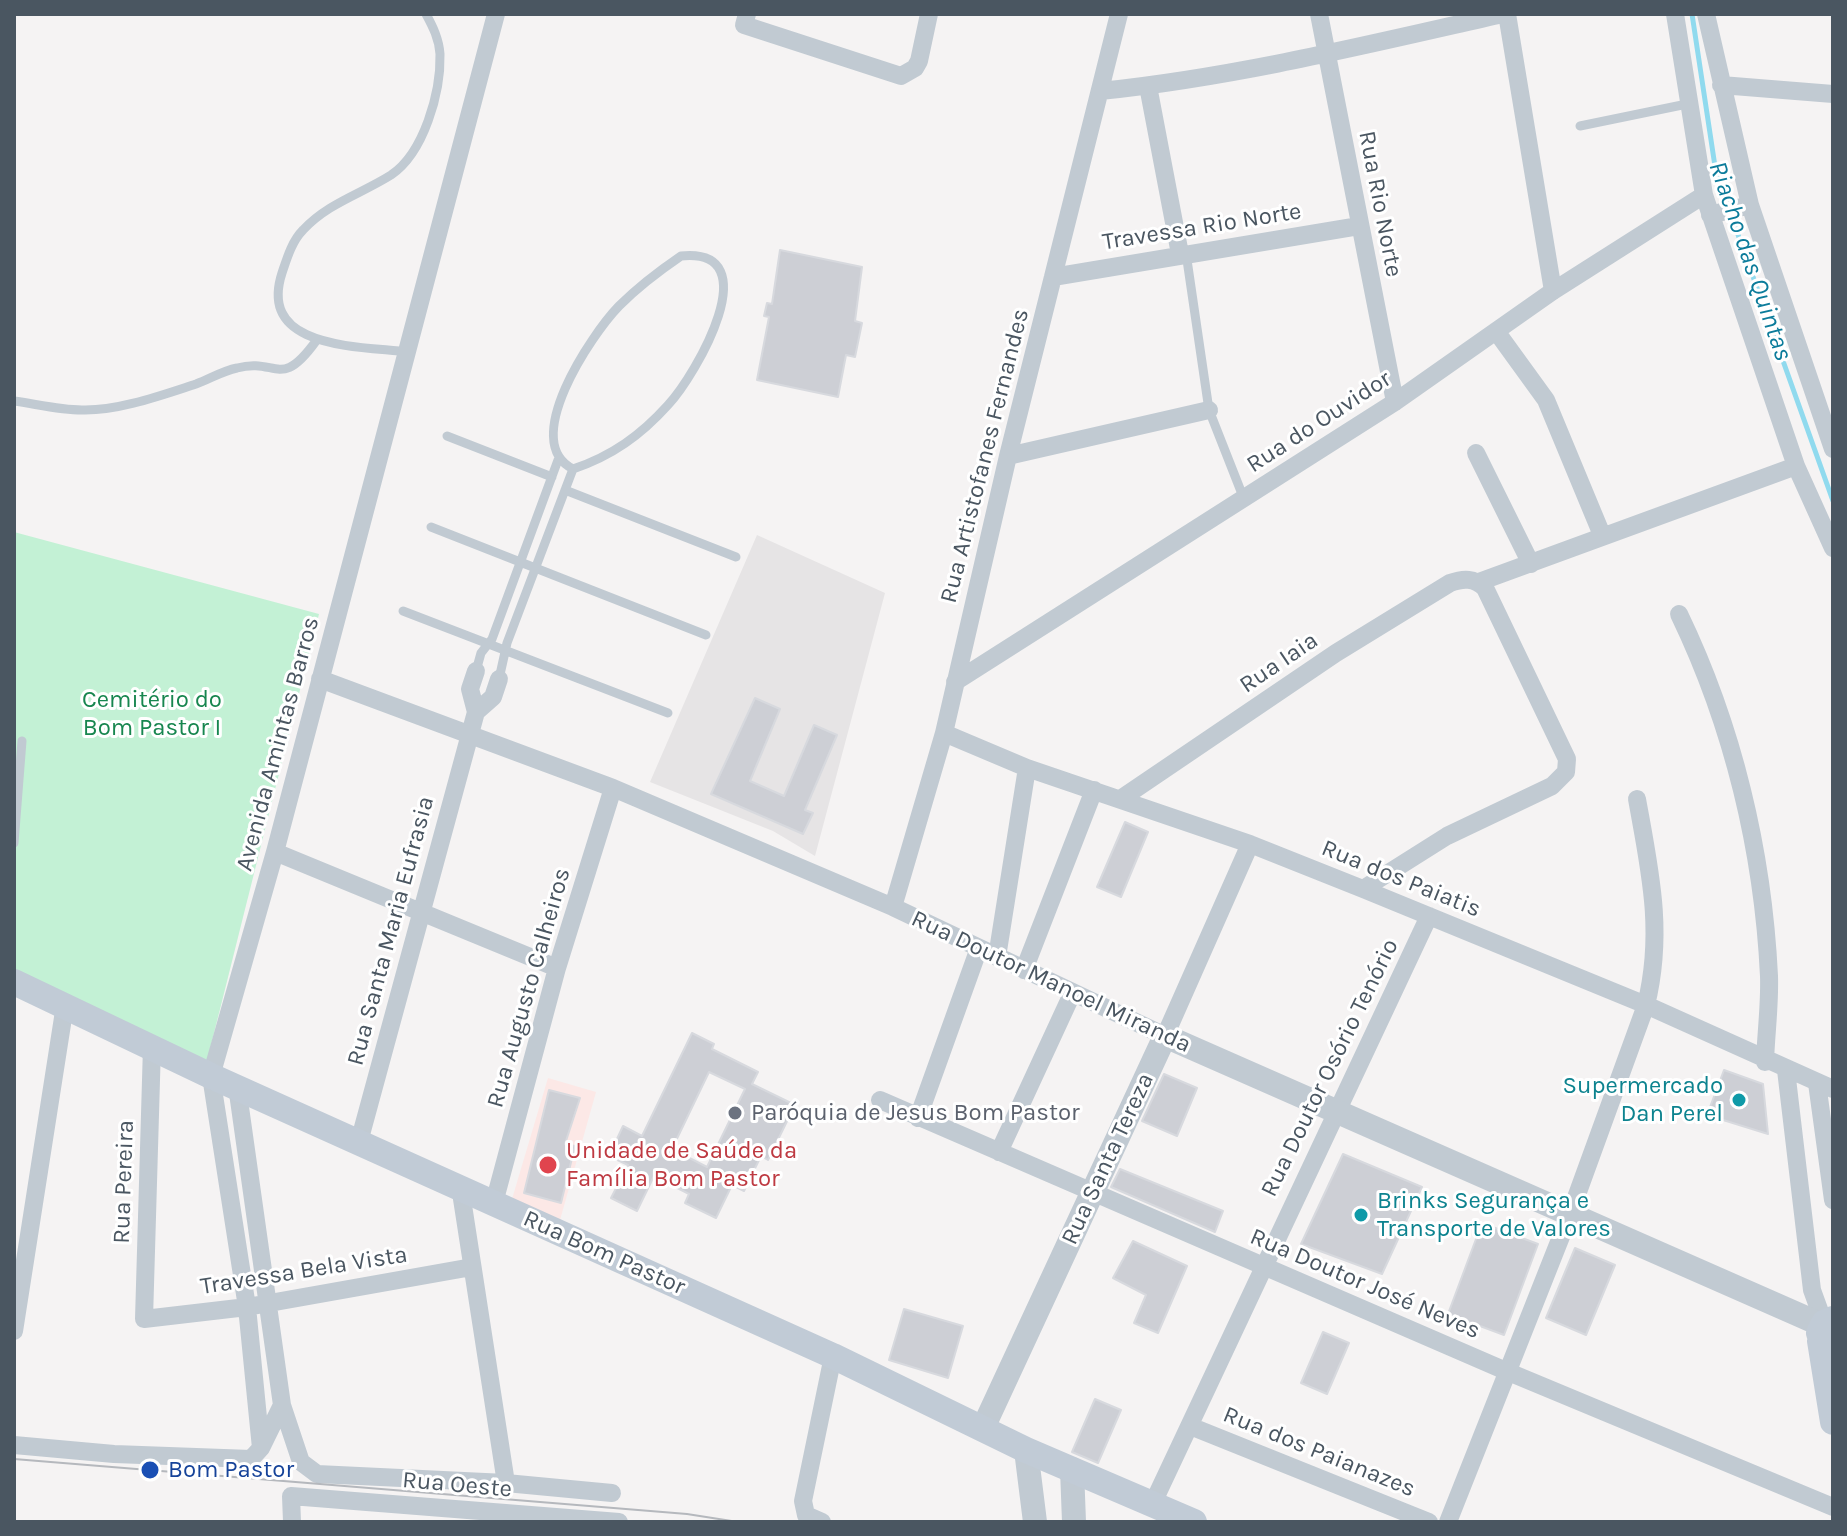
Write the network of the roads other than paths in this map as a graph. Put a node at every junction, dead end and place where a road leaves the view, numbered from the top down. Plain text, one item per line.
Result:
1 (426, 14) edge
2 (496, 14) edge
3 (929, 14) edge
4 (1119, 14) edge
5 (1319, 14) edge
6 (1505, 14) edge
7 (1675, 14) edge
8 (1706, 14) edge
9 (745, 19) edge
10 (1326, 53) junction
11 (1721, 85) junction
12 (1148, 86) junction
13 (1100, 91) junction
14 (1833, 94) edge
15 (1687, 104) junction
16 (1580, 126) dead end
17 (1704, 195) junction
18 (1746, 206) junction
19 (1713, 214) junction
20 (1359, 226) junction
21 (1183, 254) junction
22 (1053, 277) junction
23 (1553, 291) junction
24 (1496, 331) junction
25 (316, 341) junction
26 (408, 352) junction
27 (14, 401) edge
28 (1395, 402) junction
29 (1209, 410) junction
30 (447, 436) dead end
31 (1833, 449) edge
32 (1476, 453) dead end
33 (1008, 456) junction
34 (558, 460) junction
35 (1796, 466) junction
36 (573, 469) junction
37 (552, 477) junction
38 (565, 490) junction
39 (1244, 499) junction
40 (431, 527) dead end
41 (1602, 535) junction
42 (1833, 548) edge
43 (736, 557) dead end
44 (520, 563) junction
45 (1531, 564) junction
46 (535, 570) junction
47 (1474, 581) junction
48 (403, 611) dead end
49 (1679, 614) dead end
50 (706, 635) dead end
51 (488, 644) junction
52 (506, 650) junction
53 (476, 671) joint
54 (320, 679) junction
55 (499, 679) joint
56 (955, 682) junction
57 (476, 712) junction
58 (668, 713) dead end
59 (467, 733) junction
60 (944, 733) junction
61 (22, 741) dead end
62 (1027, 768) junction
63 (613, 788) junction
64 (1094, 790) junction
65 (1122, 798) junction
66 (1637, 799) dead end
67 (14, 843) edge
68 (1250, 844) junction
69 (275, 852) junction
70 (1363, 889) junction
71 (893, 907) junction
72 (423, 913) junction
73 (1429, 916) junction
74 (979, 948) junction
75 (997, 957) junction
76 (557, 968) junction
77 (1024, 970) junction
78 (14, 982) edge
79 (1072, 994) junction
80 (65, 1005) junction
81 (1646, 1005) junction
82 (1165, 1036) junction
83 (152, 1046) junction
84 (1765, 1062) junction
85 (1786, 1070) junction
86 (211, 1076) junction
87 (237, 1086) junction
88 (1825, 1086) edge
89 (880, 1100) dead end
90 (1335, 1112) junction
91 (918, 1118) junction
92 (359, 1142) junction
93 (999, 1152) junction
94 (460, 1186) junction
95 (1094, 1192) junction
96 (1833, 1200) edge
97 (494, 1203) junction
98 (1570, 1214) junction
99 (1262, 1266) junction
100 (472, 1267) junction
101 (269, 1302) junction
102 (247, 1307) junction
103 (144, 1319) joint
104 (14, 1331) edge
105 (1825, 1333) edge
106 (833, 1356) junction
107 (1506, 1371) junction
108 (282, 1405) junction
109 (1833, 1422) edge
110 (1190, 1426) junction
111 (983, 1428) junction
112 (14, 1445) edge
113 (261, 1448) junction
114 (1026, 1450) junction
115 (1072, 1469) junction
116 (506, 1483) junction
117 (612, 1493) dead end
118 (1153, 1503) junction
119 (1833, 1507) edge
120 (514, 1518) edge
121 (292, 1522) edge
122 (619, 1522) edge
123 (822, 1522) edge
124 (1035, 1522) edge
125 (1074, 1522) edge
126 (1194, 1522) edge
127 (1429, 1522) edge
128 (1448, 1522) edge

1 - 25 lane
2 - 26 street, Avenida Amintas Barros
3 - 9 street
4 - 13 street, Rua Artistofanes Fernandes
5 - 10 street, Rua Rio Norte
6 - 10 street
6 - 23 street
7 - 15 street
8 - 11 street
10 - 12 street
10 - 20 street, Rua Rio Norte
11 - 14 street
11 - 18 street
12 - 13 street
12 - 21 street
13 - 22 street, Rua Artistofanes Fernandes
15 - 16 lane
15 - 17 street
17 - 19 street
17 - 23 street, Rua do Ouvidor
18 - 19 street
18 - 31 street
19 - 35 street
20 - 21 street, Travessa Rio Norte
20 - 28 street, Rua Rio Norte
21 - 22 street, Travessa Rio Norte
21 - 29 lane
22 - 33 street, Rua Artistofanes Fernandes
23 - 24 street, Rua do Ouvidor
24 - 28 street, Rua do Ouvidor
24 - 41 street
25 - 26 lane
25 - 27 lane
26 - 54 street, Avenida Amintas Barros
28 - 39 street, Rua do Ouvidor
29 - 33 street
29 - 39 lane
30 - 37 lane
32 - 45 street
33 - 56 street, Rua Artistofanes Fernandes
34 - 36 lane
34 - 36 lane
34 - 37 lane
35 - 41 street, Rua Iaia
35 - 42 street
36 - 38 lane
37 - 44 lane
38 - 43 lane
38 - 46 lane
39 - 56 street, Rua do Ouvidor
40 - 44 lane
41 - 45 street, Rua Iaia
44 - 46 lane
44 - 51 lane
45 - 47 street, Rua Iaia
46 - 50 lane
46 - 52 lane
47 - 65 street, Rua Iaia
47 - 70 street
48 - 51 lane
49 - 84 street
51 - 52 lane
51 - 53 lane
52 - 55 lane
52 - 58 lane
53 - 57 street
54 - 59 street, Rua Doutor Manoel Miranda
54 - 69 street, Avenida Amintas Barros
55 - 57 street
56 - 60 street, Rua Artistofanes Fernandes
57 - 59 street, Rua Santa Maria Eufrasia
59 - 63 street, Rua Doutor Manoel Miranda
59 - 72 street, Rua Santa Maria Eufrasia
60 - 62 street, Rua dos Paiatis
60 - 71 street, Rua Artistofanes Fernandes
61 - 67 lane
62 - 64 street, Rua dos Paiatis
62 - 75 street
63 - 71 street, Rua Doutor Manoel Miranda
63 - 76 street, Rua Augusto Calheiros
64 - 65 street, Rua dos Paiatis
64 - 77 street
65 - 68 street, Rua dos Paiatis
66 - 81 street
68 - 70 street, Rua dos Paiatis
68 - 82 street, Rua Santa Tereza
69 - 72 street
69 - 86 street, Avenida Amintas Barros
70 - 73 street, Rua dos Paiatis
71 - 74 street, Rua Doutor Manoel Miranda
72 - 76 street
72 - 92 street, Rua Santa Maria Eufrasia
73 - 81 street, Rua dos Paiatis
73 - 90 street, Rua Doutor Osório Tenório
74 - 75 street, Rua Doutor Manoel Miranda
74 - 91 street
75 - 77 street, Rua Doutor Manoel Miranda
76 - 97 street, Rua Augusto Calheiros
77 - 79 street, Rua Doutor Manoel Miranda
78 - 80 main road, Rua Bom Pastor
79 - 82 street, Rua Doutor Manoel Miranda
79 - 93 street
80 - 83 main road, Rua Bom Pastor
80 - 104 street
81 - 84 street, Rua dos Paiatis
81 - 98 street
82 - 90 street, Rua Doutor Manoel Miranda
82 - 95 street, Rua Santa Tereza
83 - 86 main road, Rua Bom Pastor
83 - 103 street, Rua Pereira
84 - 85 street, Rua dos Paiatis
85 - 88 street, Rua dos Paiatis
85 - 105 street
86 - 87 main road, Rua Bom Pastor
86 - 102 street, Avenida Amintas Barros
87 - 92 main road, Rua Bom Pastor
87 - 101 street
88 - 96 street
89 - 91 street, Rua Doutor José Neves
90 - 98 street, Rua Doutor Manoel Miranda
90 - 99 street, Rua Doutor Osório Tenório
91 - 93 street, Rua Doutor José Neves
92 - 94 main road, Rua Bom Pastor
93 - 95 street, Rua Doutor José Neves
94 - 97 main road, Rua Bom Pastor
94 - 100 street
95 - 99 street, Rua Doutor José Neves
95 - 111 street, Rua Santa Tereza
97 - 106 main road, Rua Bom Pastor
98 - 105 street, Rua Doutor Manoel Miranda
98 - 107 street
99 - 107 street, Rua Doutor José Neves
99 - 110 street, Rua Doutor Osório Tenório
100 - 101 street, Travessa Bela Vista
100 - 116 street
101 - 102 street, Travessa Bela Vista
101 - 108 street
102 - 103 street, Travessa Bela Vista
102 - 113 street, Avenida Amintas Barros
105 - 109 main road
106 - 111 main road, Rua Bom Pastor
106 - 123 street
107 - 119 street, Rua Doutor José Neves
107 - 128 street
108 - 113 street
108 - 116 street
110 - 118 street, Rua Doutor Osório Tenório
110 - 127 street, Rua dos Paianazes
111 - 114 main road, Rua Bom Pastor
112 - 113 street
114 - 115 main road, Rua Bom Pastor
114 - 124 street
115 - 118 main road, Rua Bom Pastor
115 - 125 street
116 - 117 street
118 - 126 main road, Rua Bom Pastor
120 - 121 street, Rua Oeste
120 - 122 street, Rua Oeste

